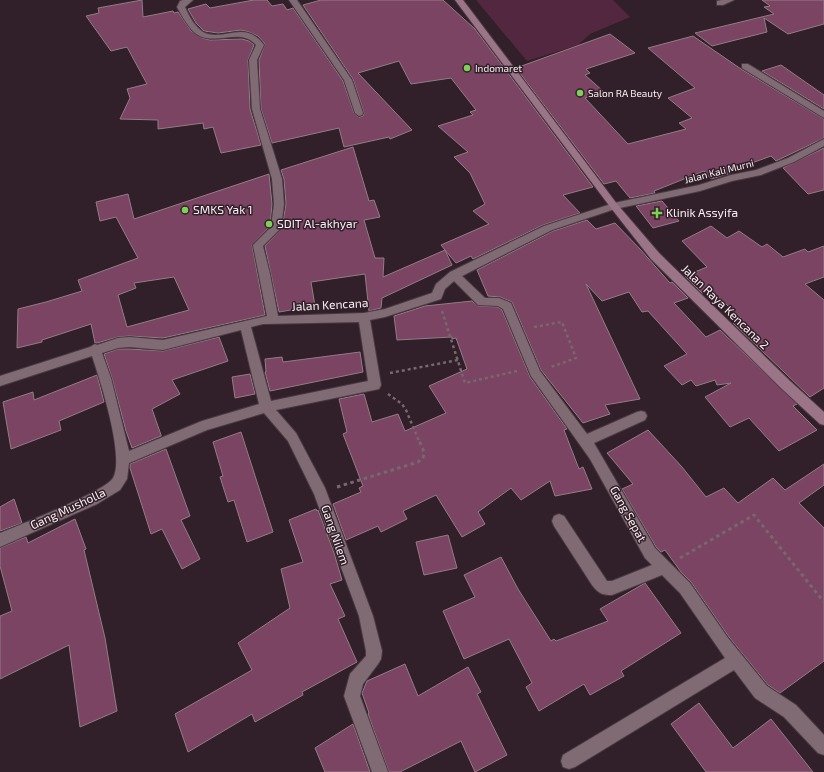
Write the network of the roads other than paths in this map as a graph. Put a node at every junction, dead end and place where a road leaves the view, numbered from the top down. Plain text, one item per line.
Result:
1 (190, 0) edge
2 (293, 0) edge
3 (459, 0) edge
4 (730, 0) edge
5 (720, 3) dead end
6 (745, 66) dead end
7 (359, 113) dead end
8 (824, 115) edge
9 (824, 142) edge
10 (614, 206) junction
11 (454, 275) junction
12 (364, 317) junction
13 (273, 320) junction
14 (245, 324) junction
15 (95, 349) junction
16 (0, 381) edge
17 (266, 407) junction
18 (641, 416) dead end
19 (824, 420) edge
20 (585, 441) junction
21 (123, 459) junction
22 (559, 522) dead end
23 (0, 540) edge
24 (664, 567) junction
25 (736, 660) junction
26 (824, 747) edge
27 (569, 761) dead end
28 (380, 772) edge

1 - 13 street
2 - 7 street
3 - 10 street, Jalan Raya Kencana 2
4 - 5 street
6 - 8 street
9 - 10 street, Jalan Kali Murni
10 - 11 street
10 - 19 street, Jalan Raya Kencana 2
11 - 12 street, Jalan Kencana
11 - 20 street, Gang Sepat
12 - 13 street, Jalan Kencana
12 - 17 street
13 - 14 street, Jalan Kencana
14 - 15 street, Jalan Kencana
14 - 17 street
15 - 16 street, Jalan Kencana
15 - 21 street, Gang Musholla
17 - 21 street
17 - 28 street, Gang Nilem
18 - 20 street
20 - 24 street, Gang Sepat
21 - 23 street, Gang Musholla
22 - 24 street
24 - 25 street, Gang Sepat
25 - 26 street, Gang Sepat
25 - 27 street

